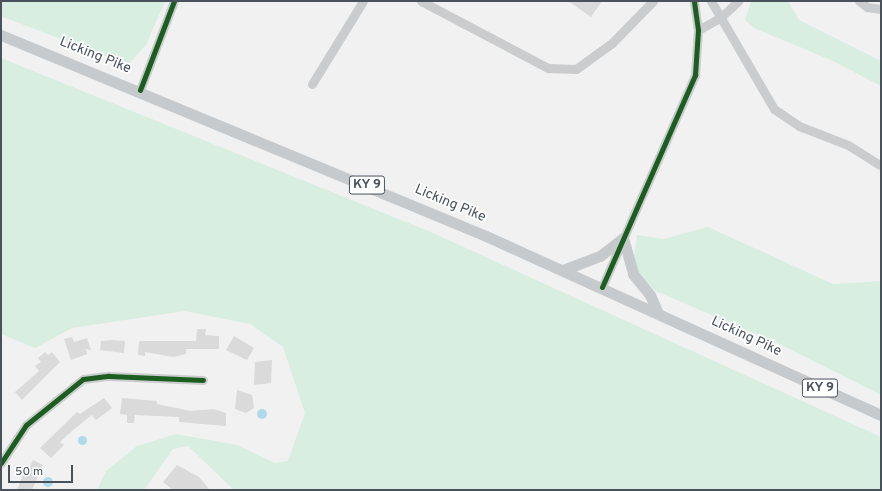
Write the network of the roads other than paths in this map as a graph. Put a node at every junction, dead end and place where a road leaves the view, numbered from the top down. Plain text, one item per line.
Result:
1 (174, 1) edge
2 (363, 1) edge
3 (421, 1) edge
4 (652, 1) edge
5 (694, 1) edge
6 (711, 1) edge
7 (738, 1) edge
8 (859, 1) edge
9 (881, 8) edge
10 (720, 18) junction
11 (698, 30) junction
12 (1, 35) edge
13 (312, 84) dead end
14 (140, 90) junction
15 (881, 166) edge
16 (623, 238) junction
17 (562, 270) junction
18 (602, 287) junction
19 (658, 313) junction
20 (203, 380) dead end
21 (881, 414) edge
22 (1, 462) edge

1 - 14 street
2 - 13 street
3 - 4 street
5 - 11 street
6 - 10 street
7 - 10 street
8 - 9 street
10 - 11 street
10 - 15 street
11 - 16 street
12 - 14 main road, Licking Pike / KY 9
14 - 17 main road, Licking Pike / KY 9
16 - 17 main road
16 - 18 street
16 - 19 main road
17 - 18 main road, Licking Pike / KY 9
18 - 19 main road, Licking Pike / KY 9
19 - 21 main road, Licking Pike / KY 9
20 - 22 street

